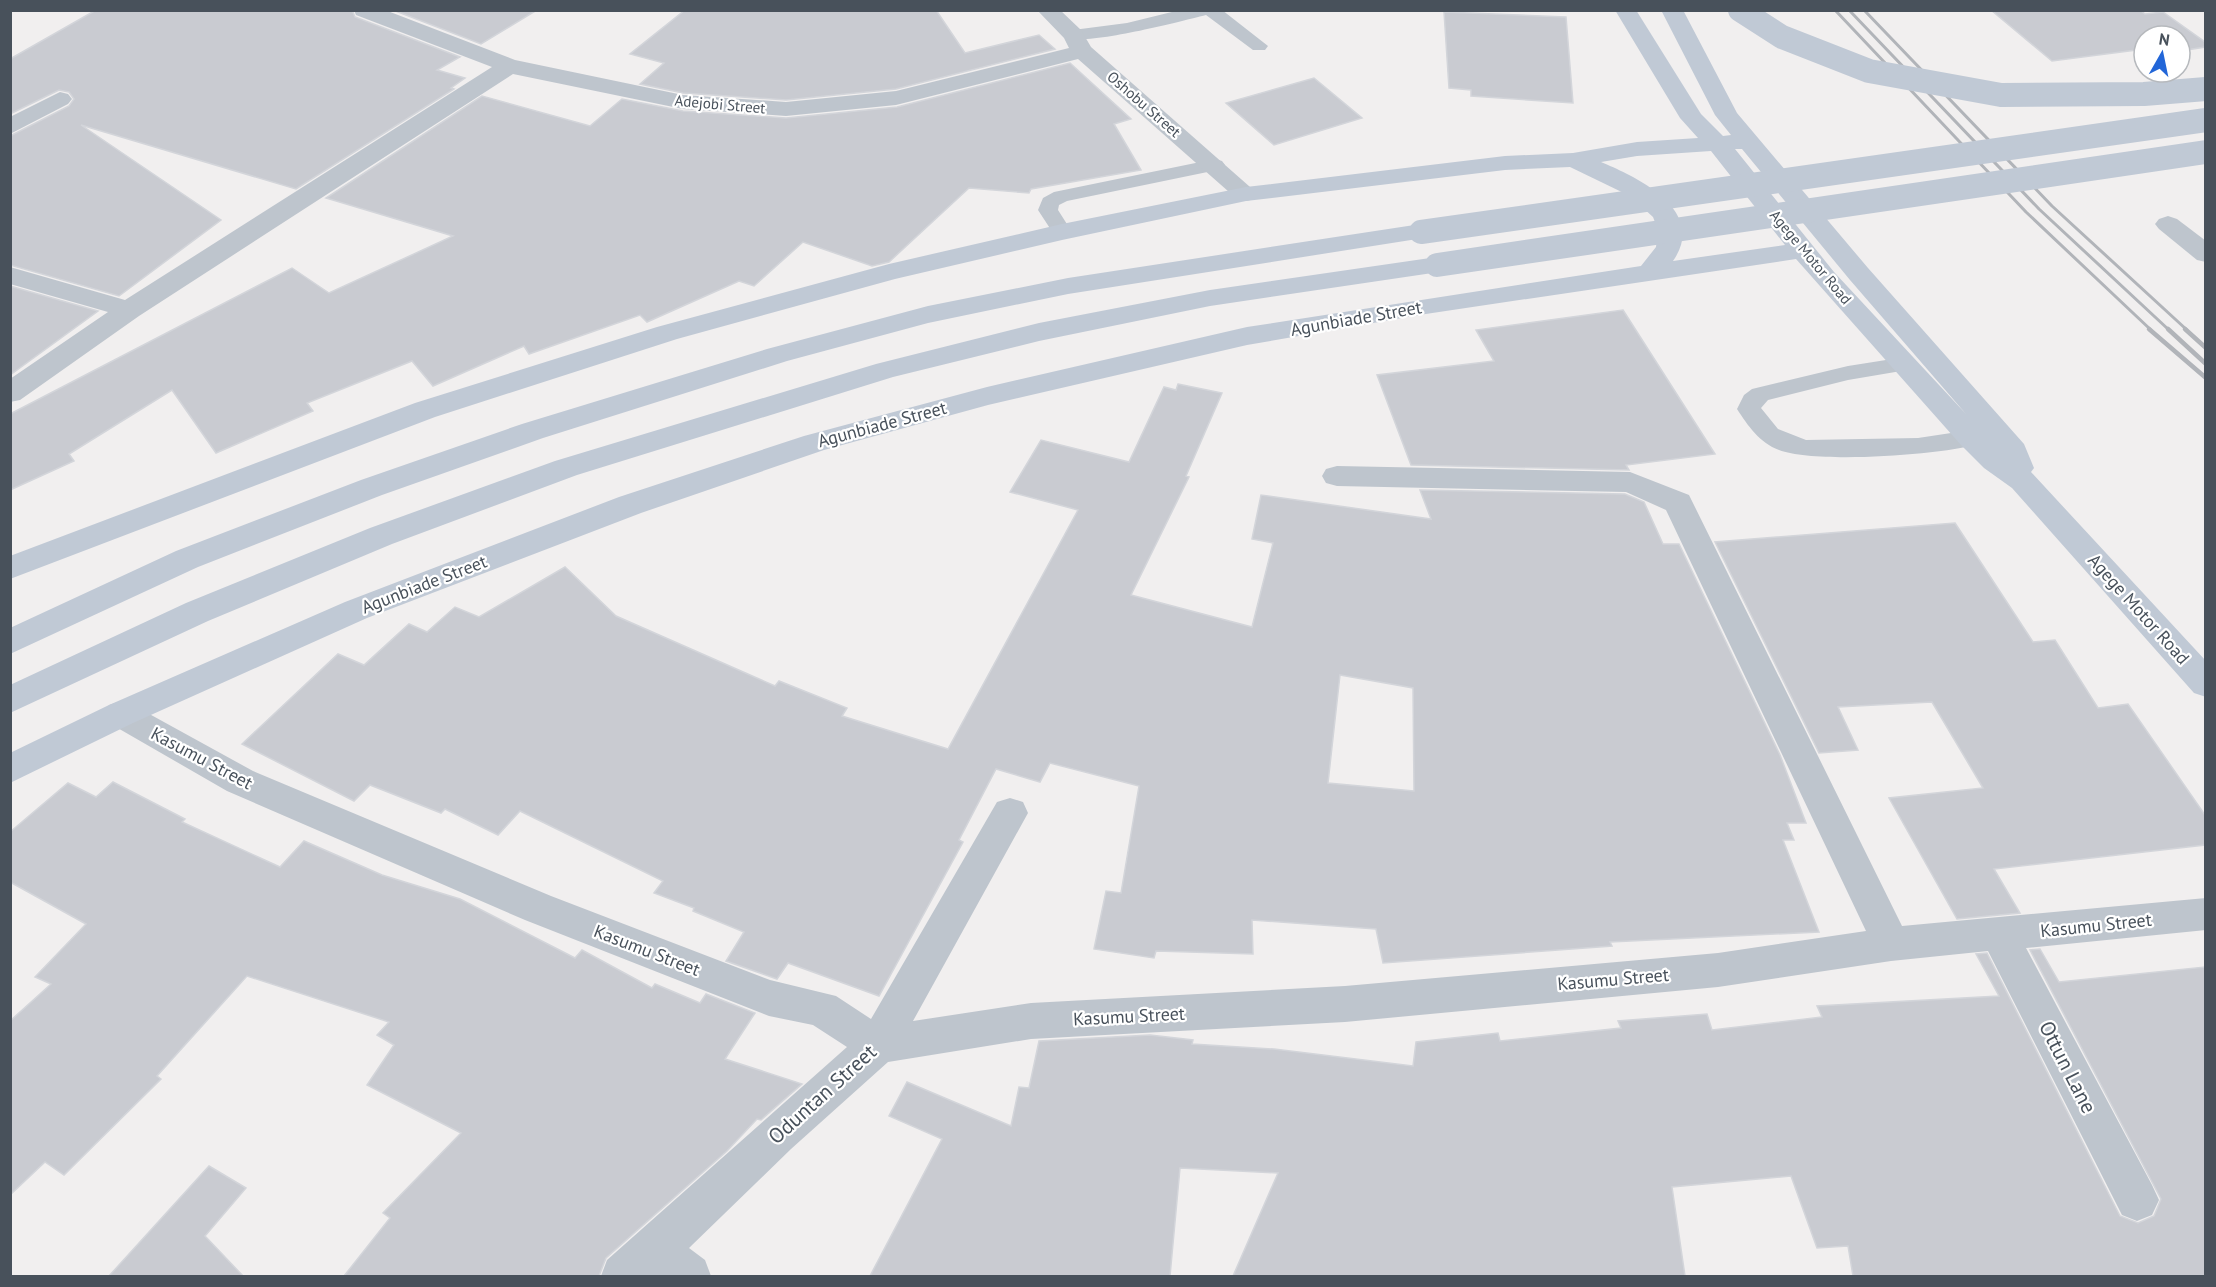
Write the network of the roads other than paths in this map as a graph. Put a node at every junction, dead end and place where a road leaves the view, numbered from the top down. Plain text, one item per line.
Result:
1 (364, 10) edge
2 (1047, 10) edge
3 (1104, 10) edge
4 (1208, 10) edge
5 (1625, 10) edge
6 (1672, 10) edge
7 (1740, 10) edge
8 (1127, 28) junction
9 (1078, 43) junction
10 (1259, 46) dead end
11 (509, 66) junction
12 (2205, 89) edge
13 (60, 99) dead end
14 (2205, 120) edge
15 (10, 127) edge
16 (1751, 141) junction
17 (1716, 142) junction
18 (2205, 152) edge
19 (1573, 160) junction
20 (1215, 165) junction
21 (1246, 194) junction
22 (2169, 224) dead end
23 (1062, 232) junction
24 (1804, 250) junction
25 (2205, 255) edge
26 (1649, 273) junction
27 (10, 275) edge
28 (129, 310) junction
29 (1905, 364) junction
30 (10, 393) edge
31 (1971, 438) junction
32 (1337, 476) dead end
33 (2023, 481) junction
34 (10, 568) edge
35 (10, 642) edge
36 (2205, 684) edge
37 (10, 700) edge
38 (121, 714) junction
39 (10, 770) edge
40 (1010, 813) dead end
41 (2205, 914) edge
42 (1999, 934) junction
43 (1891, 944) junction
44 (878, 1045) junction
45 (2137, 1200) dead end
46 (656, 1249) junction
47 (623, 1276) edge
48 (689, 1276) edge

1 - 11 street, Adejobi Street
2 - 9 street, Oshobu Street
3 - 8 lane
4 - 8 lane
4 - 10 lane
5 - 17 main road, Agege Motor Road
6 - 16 main road, Agege Motor Road
7 - 12 main road, bridge
8 - 9 lane
9 - 11 street, Adejobi Street
9 - 20 street, Oshobu Street
11 - 28 street
13 - 15 street
14 - 35 main road, bridge
16 - 17 main road
16 - 33 main road, Agege Motor Road
17 - 19 main road
17 - 24 main road, Agege Motor Road
18 - 37 main road, bridge
19 - 21 main road
19 - 26 main road
20 - 21 street, Oshobu Street
20 - 23 lane
21 - 23 main road
22 - 25 street
23 - 34 main road
24 - 26 main road, Agunbiade Street
24 - 29 main road, Agege Motor Road
26 - 38 main road, Agunbiade Street
27 - 28 street
28 - 30 street
29 - 31 main road, Agege Motor Road
29 - 31 lane
31 - 33 main road, Agege Motor Road
32 - 43 street
33 - 36 main road, Agege Motor Road
38 - 39 main road, Agunbiade Street
38 - 44 street, Kasumu Street
40 - 44 street, Oduntan Street
41 - 42 street, Kasumu Street
42 - 43 street, Kasumu Street
42 - 45 street, Ottun Lane
43 - 44 street, Kasumu Street
44 - 46 street, Oduntan Street
46 - 47 street, Oduntan Street
46 - 48 street

